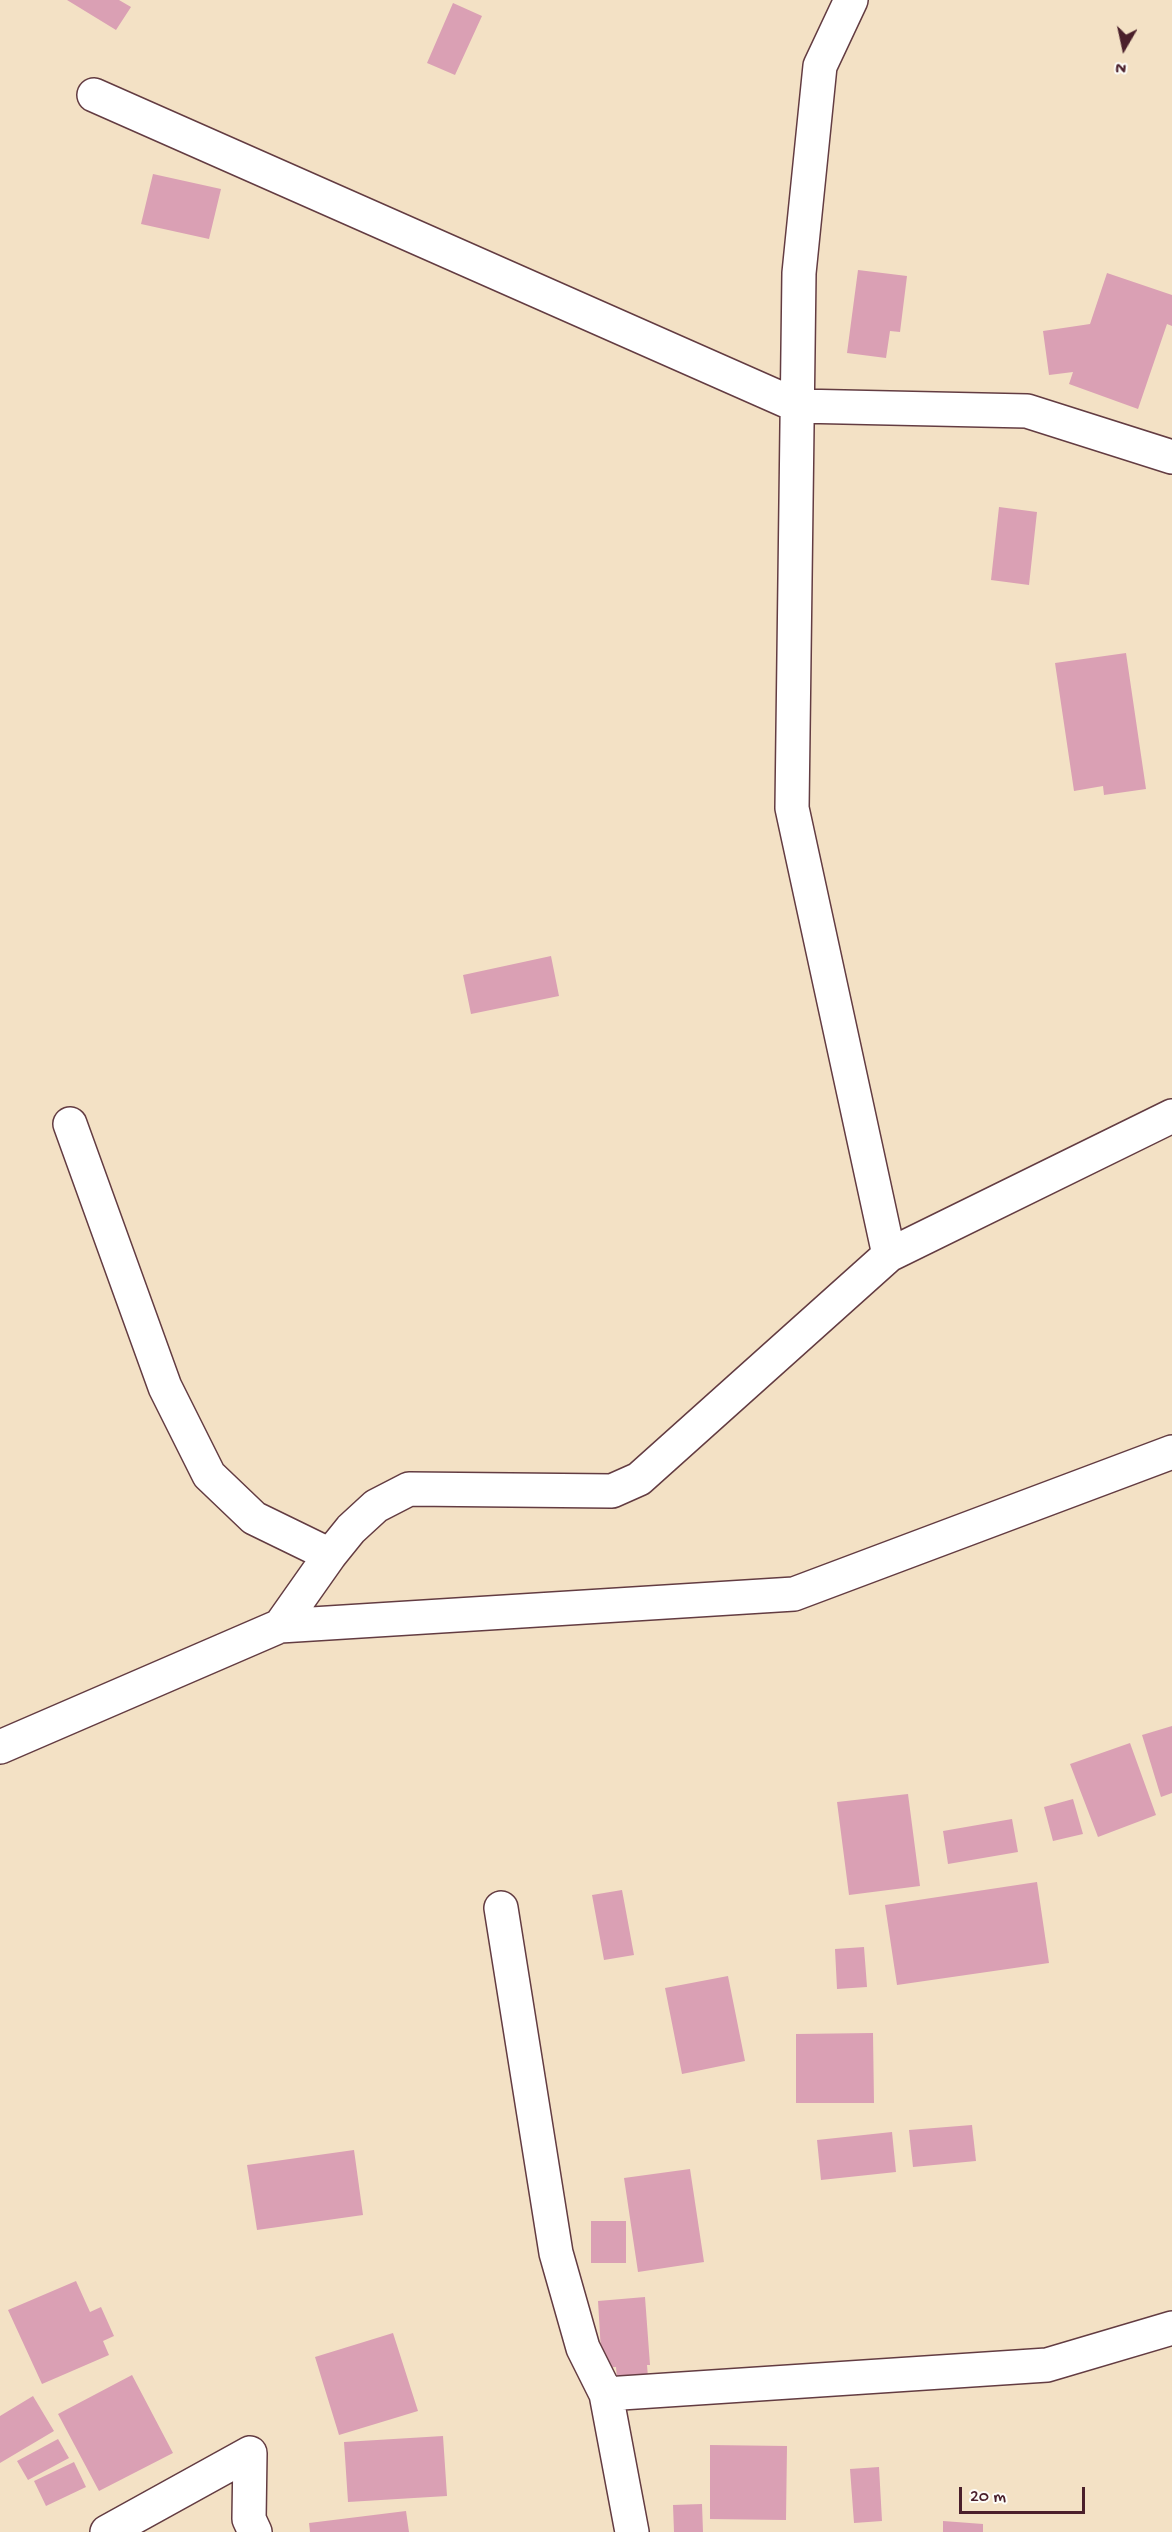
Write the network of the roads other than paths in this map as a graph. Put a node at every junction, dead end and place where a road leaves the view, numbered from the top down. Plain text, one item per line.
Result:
1 (851, 0) edge
2 (94, 96) dead end
3 (798, 406) junction
4 (1172, 457) edge
5 (1172, 1116) edge
6 (70, 1124) dead end
7 (889, 1255) junction
8 (1172, 1452) edge
9 (330, 1555) junction
10 (280, 1626) junction
11 (0, 1747) edge
12 (501, 1908) dead end
13 (1172, 2328) edge
14 (606, 2394) junction
15 (107, 2532) edge
16 (255, 2532) edge
17 (632, 2532) edge

1 - 3 street
2 - 3 street
3 - 4 street
3 - 7 street
5 - 7 street
6 - 9 street
7 - 9 street
8 - 10 street
9 - 10 street
10 - 11 street
12 - 14 street
13 - 14 street
14 - 17 street
15 - 16 street

